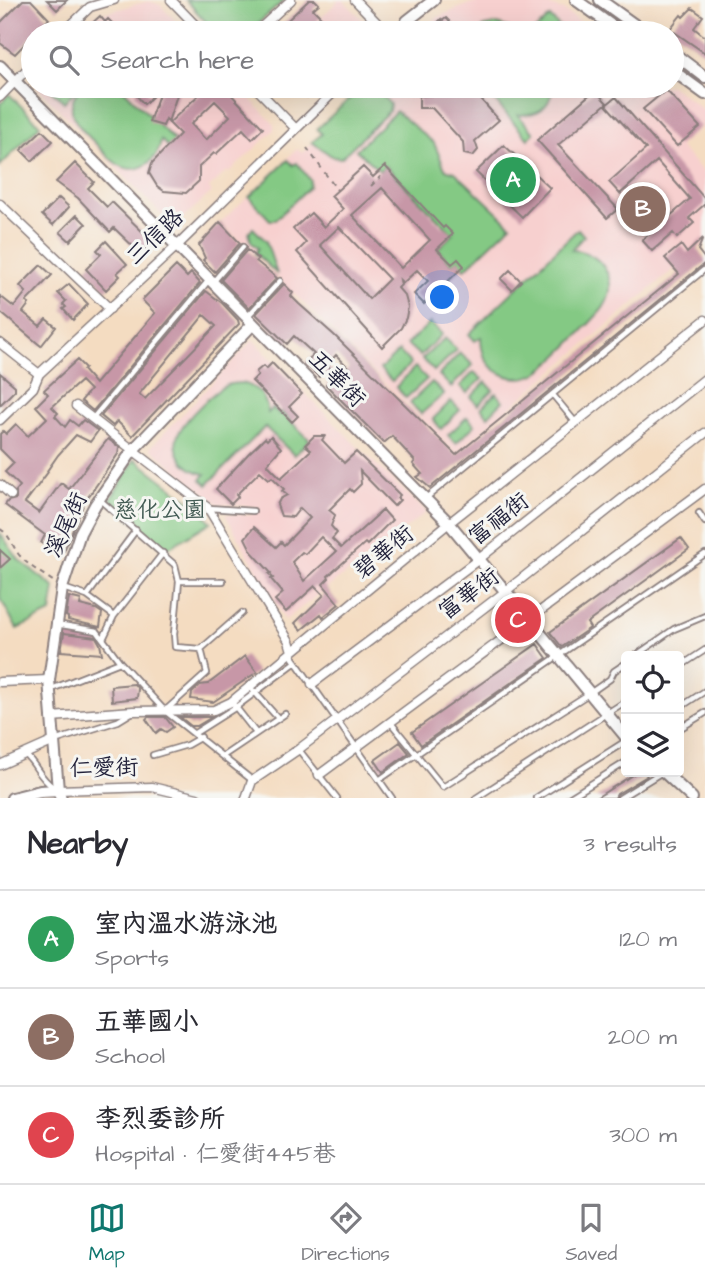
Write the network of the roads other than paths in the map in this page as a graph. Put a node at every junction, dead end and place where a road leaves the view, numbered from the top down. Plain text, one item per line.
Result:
1 (114, 0) edge
2 (171, 0) edge
3 (291, 0) edge
4 (355, 0) edge
5 (444, 0) edge
6 (564, 0) edge
7 (576, 0) edge
8 (600, 0) edge
9 (429, 2) edge
10 (590, 10) junction
11 (75, 21) edge
12 (191, 21) edge
13 (268, 21) edge
14 (375, 21) edge
15 (407, 21) edge
16 (605, 21) edge
17 (629, 21) edge
18 (684, 61) edge
19 (0, 66) edge
20 (21, 77) edge
21 (705, 77) edge
22 (684, 79) edge
23 (16, 82) junction
24 (21, 87) edge
25 (705, 94) edge
26 (0, 97) edge
27 (32, 98) edge
28 (265, 98) edge
29 (328, 98) edge
30 (296, 130) junction
31 (0, 204) edge
32 (177, 246) junction
33 (243, 247) dead end
34 (705, 269) edge
35 (211, 281) junction
36 (280, 281) dead end
37 (110, 309) junction
38 (705, 320) edge
39 (250, 321) junction
40 (0, 343) edge
41 (39, 374) junction
42 (705, 379) edge
43 (553, 395) junction
44 (76, 406) dead end
45 (93, 419) junction
46 (0, 420) edge
47 (576, 423) junction
48 (705, 433) edge
49 (133, 450) junction
50 (0, 485) edge
51 (705, 489) edge
52 (11, 495) dead end
53 (100, 499) junction
54 (426, 499) junction
55 (208, 508) junction
56 (253, 511) dead end
57 (699, 513) dead end
58 (705, 522) edge
59 (449, 523) junction
60 (136, 530) junction
61 (163, 553) junction
62 (705, 554) edge
63 (480, 559) junction
64 (179, 581) junction
65 (223, 581) dead end
66 (62, 588) junction
67 (506, 591) junction
68 (87, 596) junction
69 (242, 613) dead end
70 (114, 616) junction
71 (705, 616) edge
72 (530, 620) junction
73 (56, 624) junction
74 (103, 639) junction
75 (201, 649) junction
76 (705, 650) edge
77 (292, 651) junction
78 (642, 651) edge
79 (560, 656) junction
80 (120, 662) junction
81 (296, 662) junction
82 (684, 664) edge
83 (621, 666) edge
84 (0, 682) edge
85 (312, 684) junction
86 (49, 685) junction
87 (253, 690) junction
88 (705, 691) edge
89 (590, 693) junction
90 (233, 704) junction
91 (621, 704) edge
92 (684, 705) edge
93 (133, 711) junction
94 (165, 711) junction
95 (285, 713) dead end
96 (607, 713) junction
97 (705, 713) edge
98 (51, 717) junction
99 (278, 718) junction
100 (337, 719) junction
101 (391, 723) junction
102 (684, 726) edge
103 (621, 732) edge
104 (195, 733) junction
105 (256, 733) junction
106 (201, 737) junction
107 (54, 741) junction
108 (621, 742) edge
109 (356, 748) junction
110 (299, 749) junction
111 (25, 754) junction
112 (417, 754) junction
113 (153, 755) dead end
114 (223, 756) junction
115 (0, 765) edge
116 (621, 765) edge
117 (319, 775) junction
118 (655, 777) edge
119 (668, 777) edge
120 (252, 780) junction
121 (379, 780) junction
122 (60, 794) edge
123 (687, 797) edge
124 (12, 798) edge
125 (197, 798) edge
126 (246, 798) edge
127 (337, 798) edge
128 (392, 798) edge
129 (476, 798) edge
130 (536, 798) edge
131 (569, 798) edge
132 (620, 798) edge

1 - 11 street
2 - 12 street
3 - 13 street
4 - 14 street
5 - 9 street
6 - 10 street
7 - 10 street
8 - 17 street
9 - 15 street
10 - 16 street
18 - 21 street
19 - 23 street, 五華街
20 - 23 street
22 - 25 street
23 - 24 street, 五華街
23 - 26 street
27 - 32 street, 五華街
28 - 30 street
29 - 30 street, 三信路
30 - 32 street, 三信路
31 - 37 street
32 - 35 street, 五華街
32 - 37 street, 三信路
33 - 35 lane
34 - 43 lane
35 - 39 street, 五華街
35 - 45 lane
36 - 39 lane
37 - 41 street, 三信路
38 - 47 street, 碧華街
39 - 49 street, 溪尾街
39 - 54 street, 五華街
40 - 41 street
41 - 46 street, 三信路
42 - 63 street, 富福街
43 - 47 lane
43 - 54 lane
44 - 45 street
45 - 49 street
47 - 59 street, 碧華街
48 - 67 street, 富華街
49 - 53 street, 溪尾街
49 - 55 street
50 - 52 street
51 - 72 street
53 - 60 lane
53 - 66 street, 溪尾街
54 - 59 street, 五華街
55 - 56 lane
55 - 77 street
57 - 58 lane
59 - 63 street, 五華街
59 - 77 street, 碧華街
60 - 61 lane
60 - 68 lane
61 - 64 lane
61 - 70 lane
62 - 79 lane
63 - 67 street, 五華街
63 - 85 street, 富福街
64 - 65 lane
64 - 75 lane
66 - 68 lane
66 - 73 street, 溪尾街
67 - 72 street, 五華街
67 - 100 street, 富華街
68 - 70 lane
69 - 75 lane
70 - 74 lane
71 - 78 lane
72 - 79 street, 五華街
72 - 101 street
73 - 74 lane
73 - 86 street, 溪尾街
74 - 80 lane
75 - 94 lane
76 - 82 lane
77 - 81 lane
77 - 87 street, 碧華街
79 - 89 street, 五華街
79 - 112 lane
80 - 86 lane
80 - 94 lane
81 - 85 lane
81 - 87 lane
83 - 89 lane
84 - 86 street
85 - 100 lane
86 - 98 street, 溪尾街
87 - 90 street, 碧華街
87 - 99 lane
88 - 92 lane
89 - 96 street, 五華街
89 - 112 lane
90 - 94 street, 碧華街
90 - 104 lane
90 - 105 lane
91 - 96 lane
93 - 94 street, 碧華街
93 - 98 street, 碧華街
93 - 107 lane
94 - 104 lane
95 - 99 lane
96 - 103 street, 五華街
96 - 129 lane
97 - 102 lane
98 - 107 street, 溪尾街
99 - 105 lane
100 - 109 lane
100 - 110 street, 富華街
101 - 109 street
101 - 112 lane
104 - 106 lane
105 - 114 lane
106 - 113 lane
106 - 114 lane
107 - 111 street
107 - 122 street, 溪尾街
108 - 130 lane
109 - 117 street
109 - 121 lane
110 - 117 lane
110 - 120 street, 富華街
111 - 115 street
111 - 122 lane
112 - 121 lane
114 - 120 lane
116 - 131 lane
117 - 127 lane
118 - 132 lane
119 - 123 street
120 - 126 street
121 - 128 lane
122 - 124 street, 仁愛街
122 - 125 street, 仁愛街

